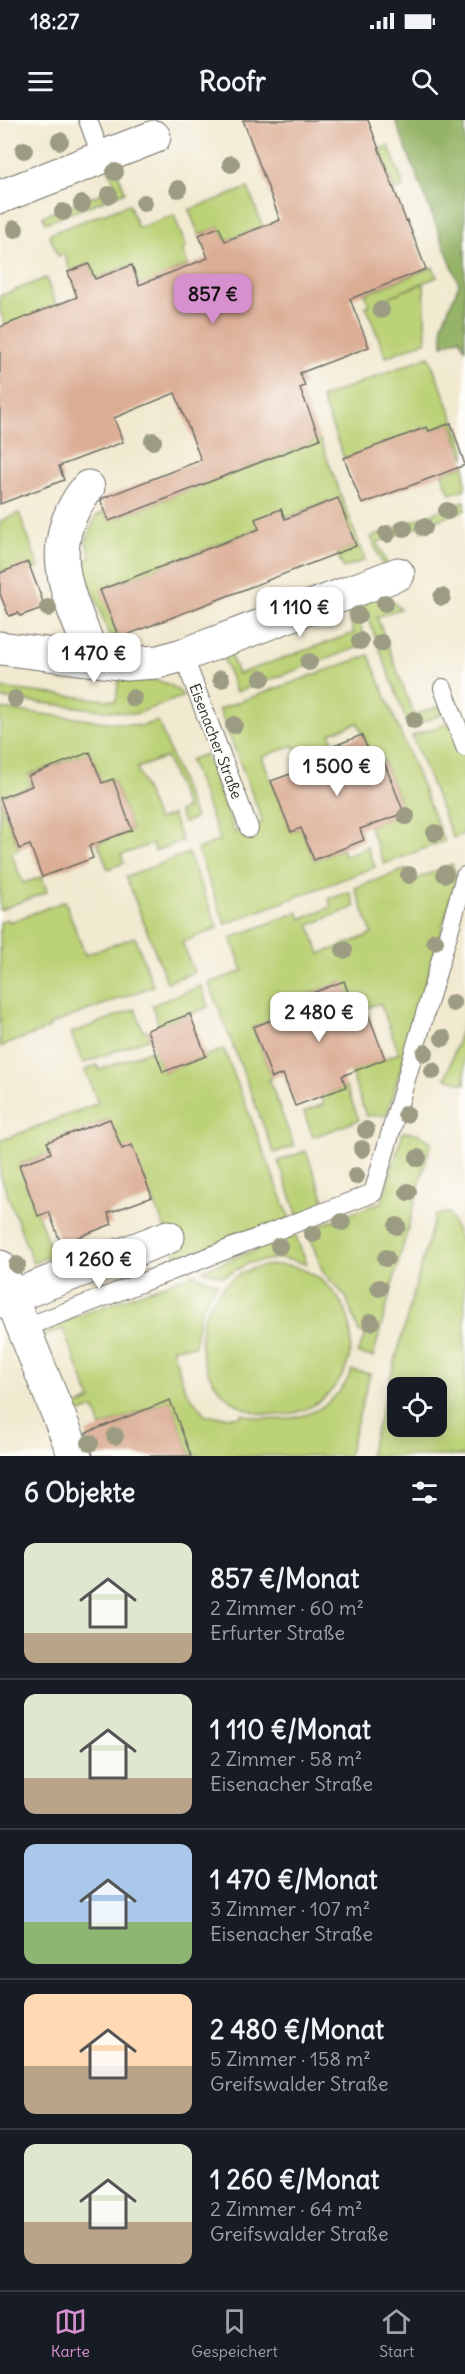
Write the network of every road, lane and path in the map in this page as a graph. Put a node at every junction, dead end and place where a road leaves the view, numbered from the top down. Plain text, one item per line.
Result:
1 (88, 120) edge
2 (154, 137) dead end
3 (102, 158) junction
4 (0, 197) edge
5 (88, 487) dead end
6 (398, 574) dead end
7 (0, 648) edge
8 (183, 655) junction
9 (94, 659) junction
10 (443, 688) dead end
11 (465, 747) edge
12 (249, 828) dead end
13 (465, 876) edge
14 (168, 1237) dead end
15 (4, 1288) edge
16 (24, 1328) junction
17 (75, 1456) edge

1 - 3 lane
2 - 3 street
3 - 4 street
5 - 9 street
6 - 8 street
7 - 9 street
8 - 9 street
8 - 12 lane, Eisenacher Straße
10 - 11 lane
13 - 16 lane
14 - 15 street
15 - 16 street
16 - 17 street

